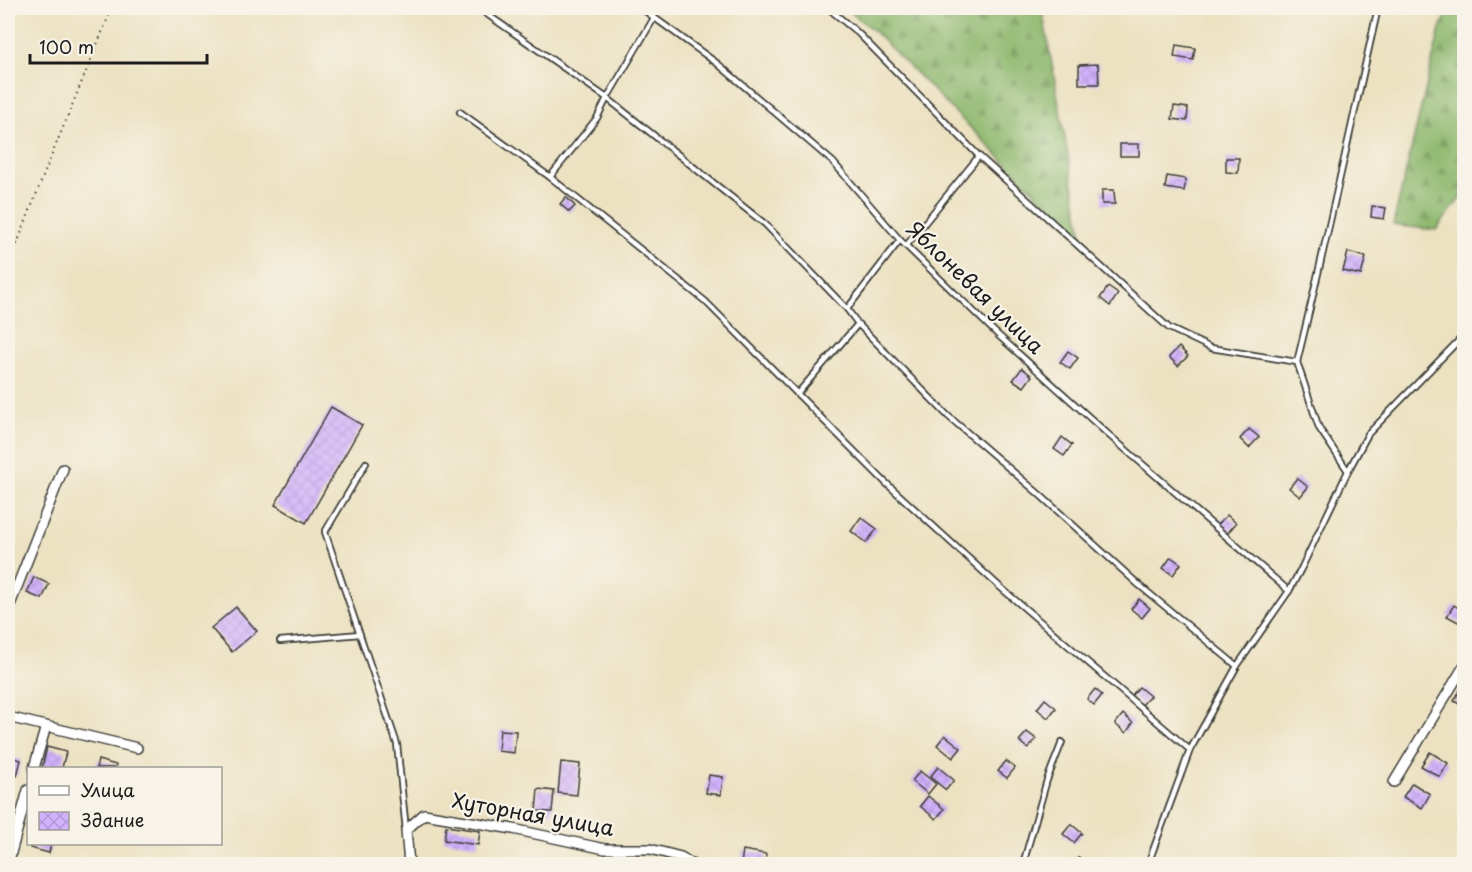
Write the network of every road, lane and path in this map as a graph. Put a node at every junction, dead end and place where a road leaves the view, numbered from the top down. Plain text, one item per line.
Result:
1 (112, 8) edge
2 (478, 8) edge
3 (641, 8) edge
4 (828, 8) edge
5 (1378, 8) edge
6 (654, 18) junction
7 (607, 98) junction
8 (460, 112) dead end
9 (979, 156) junction
10 (550, 177) junction
11 (900, 240) junction
12 (906, 246) junction
13 (8, 267) edge
14 (847, 309) junction
15 (858, 324) junction
16 (1464, 335) edge
17 (1297, 362) junction
18 (797, 394) junction
19 (366, 463) dead end
20 (63, 469) dead end
21 (1348, 471) junction
22 (1289, 591) junction
23 (8, 610) edge
24 (360, 634) junction
25 (280, 641) dead end
26 (1237, 666) junction
27 (1464, 666) edge
28 (8, 717) edge
29 (46, 726) junction
30 (1062, 742) dead end
31 (137, 748) dead end
32 (1190, 750) junction
33 (34, 767) edge
34 (1394, 782) dead end
35 (27, 794) edge
36 (406, 830) junction
37 (8, 864) edge
38 (409, 864) edge
39 (692, 864) edge
40 (1023, 864) edge
41 (1148, 864) edge

1 - 13 path
2 - 7 lane
3 - 6 lane, Яблоневая улица
4 - 9 lane
5 - 17 lane
6 - 7 lane
6 - 11 lane, Яблоневая улица
7 - 10 lane
7 - 14 lane
8 - 10 lane
9 - 12 lane
9 - 17 lane
10 - 18 lane
11 - 12 lane, Яблоневая улица
11 - 14 lane
12 - 22 lane, Яблоневая улица
14 - 15 lane
15 - 18 lane
15 - 26 lane
16 - 21 lane
17 - 21 lane
18 - 32 lane
19 - 24 lane
20 - 23 street
21 - 22 lane
22 - 26 lane
24 - 25 lane
24 - 36 lane
26 - 32 lane
27 - 34 street
28 - 29 street
29 - 31 street
29 - 33 street
30 - 40 lane
32 - 41 lane
35 - 37 street
36 - 38 street
36 - 39 street, Хуторная улица

